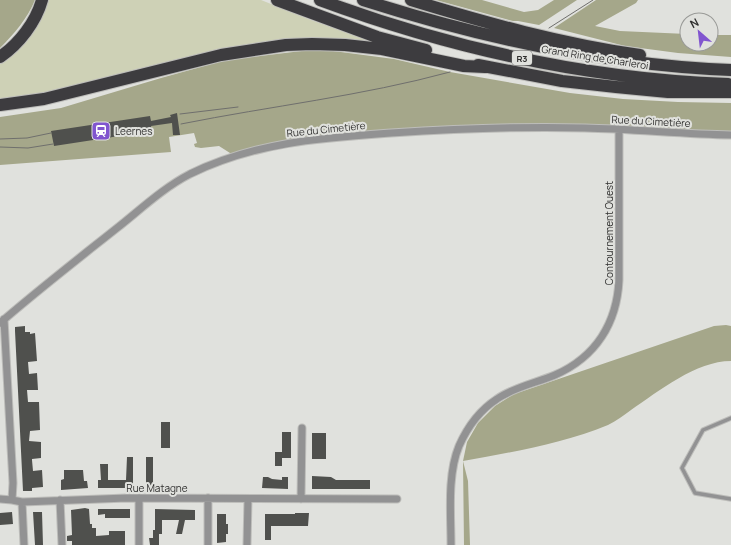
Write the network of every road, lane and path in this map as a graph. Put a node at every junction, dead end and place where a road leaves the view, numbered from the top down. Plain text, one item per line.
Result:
1 (42, 0) edge
2 (277, 0) edge
3 (320, 0) edge
4 (363, 0) edge
5 (411, 0) edge
6 (0, 57) edge
7 (485, 66) junction
8 (727, 70) edge
9 (731, 84) edge
10 (731, 92) edge
11 (0, 105) edge
12 (619, 129) junction
13 (731, 135) edge
14 (2, 321) edge
15 (731, 418) edge
16 (302, 428) dead end
17 (0, 498) edge
18 (139, 498) junction
19 (208, 498) junction
20 (248, 499) junction
21 (301, 499) junction
22 (397, 499) dead end
23 (731, 499) edge
24 (12, 500) junction
25 (60, 500) junction
26 (22, 502) junction
27 (24, 545) edge
28 (62, 545) edge
29 (139, 545) edge
30 (208, 545) edge
31 (248, 545) edge
32 (451, 545) edge

1 - 6 highway
2 - 7 highway
3 - 9 highway, Grand Ring de Charleroi / R3
4 - 8 highway, Grand Ring de Charleroi / R3
5 - 8 highway
7 - 10 highway
7 - 11 highway
12 - 13 street, Rue du Cimetière
12 - 14 street, Rue du Cimetière
12 - 32 street, Contournement Ouest
14 - 24 street
15 - 23 lane
16 - 21 street
17 - 24 street, Rue Matagne
18 - 19 street, Rue Matagne
18 - 25 street, Rue Matagne
18 - 29 street
19 - 20 street, Rue Matagne
19 - 30 street
20 - 21 street, Rue Matagne
20 - 31 street
21 - 22 street, Rue Matagne
24 - 26 street, Rue Matagne
25 - 26 street, Rue Matagne
25 - 28 street
26 - 27 street

